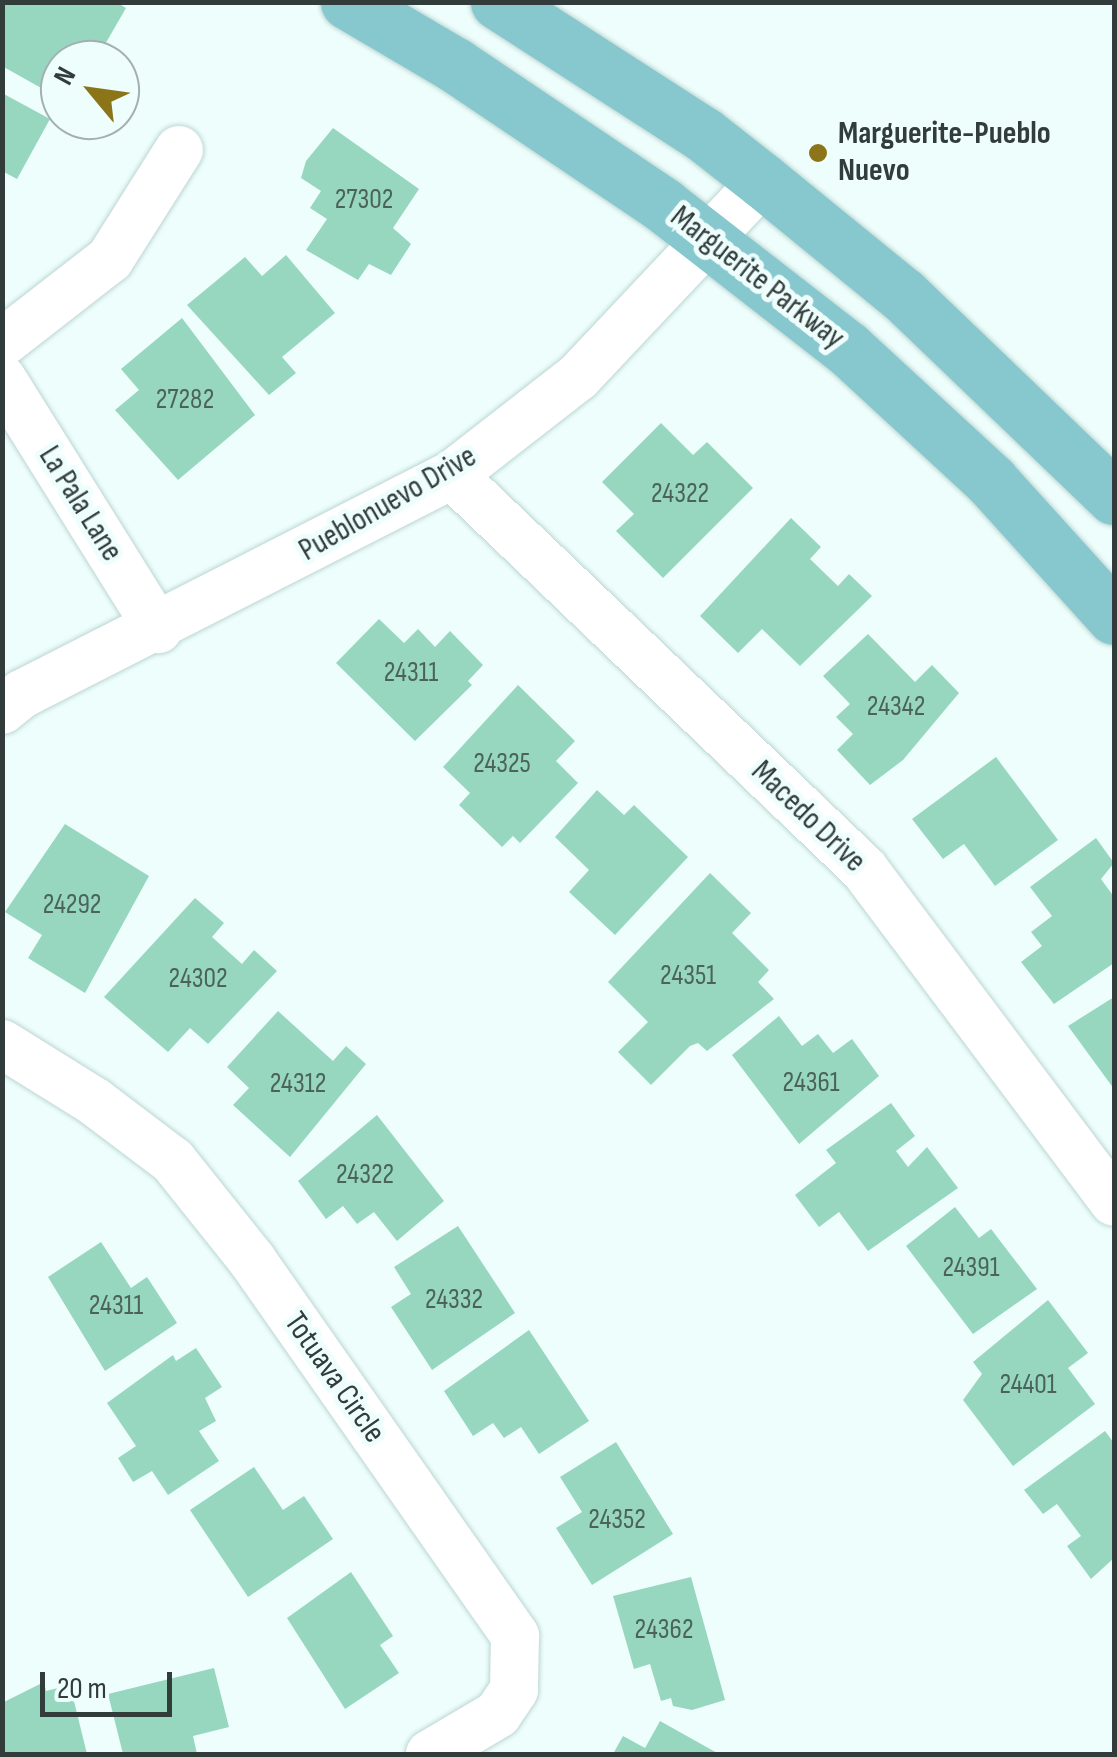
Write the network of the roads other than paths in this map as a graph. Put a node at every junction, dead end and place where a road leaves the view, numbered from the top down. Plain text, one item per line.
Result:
1 (348, 2) edge
2 (498, 2) edge
3 (179, 150) dead end
4 (762, 181) junction
5 (710, 242) junction
6 (2, 343) edge
7 (2, 379) edge
8 (452, 475) junction
9 (1114, 497) edge
10 (1114, 617) edge
11 (158, 629) junction
12 (2, 710) edge
13 (2, 1044) edge
14 (1114, 1202) edge
15 (430, 1754) edge

1 - 5 main road, Marguerite Parkway
2 - 4 main road
3 - 6 street
4 - 5 street, Pueblonuevo Drive
4 - 9 main road
5 - 8 street, Pueblonuevo Drive
5 - 10 main road, Marguerite Parkway
7 - 11 street, La Pala Lane
8 - 11 street, Pueblonuevo Drive
8 - 14 street, Macedo Drive
11 - 12 street, Pueblonuevo Drive
13 - 15 street, Totuava Circle

